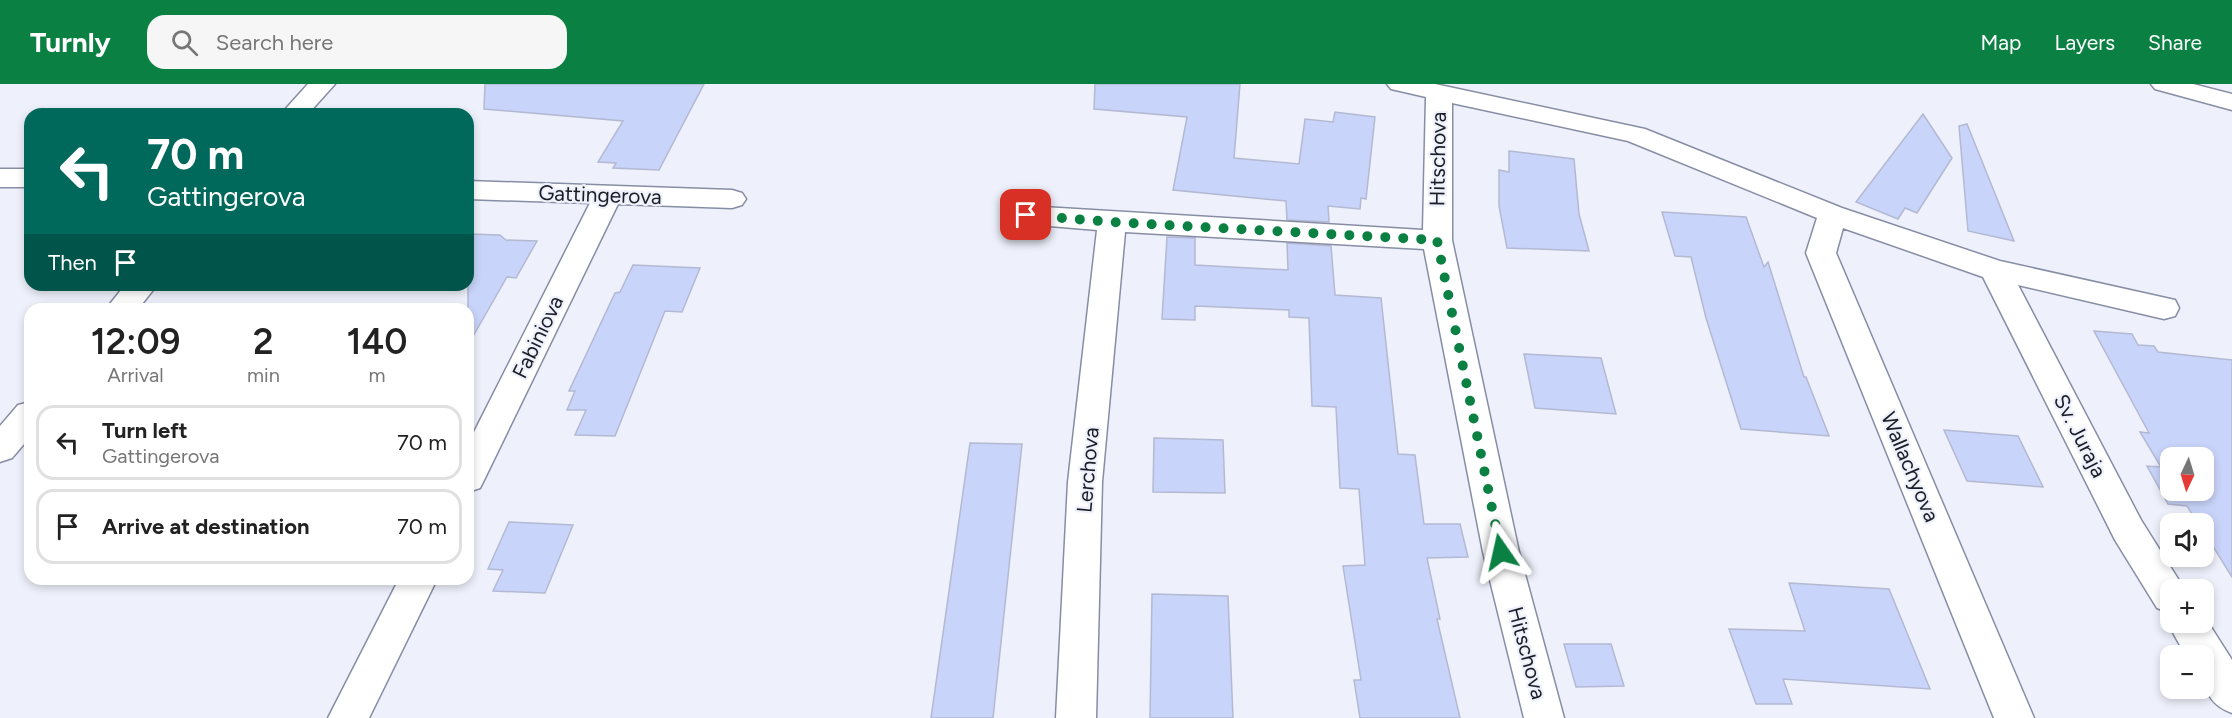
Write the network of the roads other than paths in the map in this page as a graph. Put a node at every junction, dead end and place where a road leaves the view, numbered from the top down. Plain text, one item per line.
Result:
1 (322, 84) edge
2 (1400, 84) edge
3 (2164, 84) edge
4 (1439, 93) junction
5 (2232, 102) edge
6 (300, 108) edge
7 (0, 178) edge
8 (24, 178) edge
9 (474, 190) edge
10 (608, 195) junction
11 (732, 199) dead end
12 (1832, 214) junction
13 (1026, 215) dead end
14 (1112, 222) junction
15 (1437, 240) junction
16 (1995, 270) junction
17 (137, 291) edge
18 (126, 303) edge
19 (2164, 308) dead end
20 (24, 421) edge
21 (0, 449) edge
22 (474, 466) edge
23 (2160, 581) edge
24 (415, 585) edge
25 (2193, 633) edge
26 (2232, 695) edge
27 (348, 718) edge
28 (1076, 718) edge
29 (1544, 718) edge
30 (2014, 718) edge

1 - 6 street
2 - 4 street
3 - 5 street
4 - 12 street
4 - 15 street, Hitschova
7 - 8 street
9 - 10 street, Gattingerova
10 - 11 street, Gattingerova
10 - 22 street, Fabiniova
12 - 16 street
12 - 30 street, Wallachyova
13 - 14 street
14 - 15 street
14 - 28 street, Lerchova
15 - 29 street, Hitschova
16 - 19 street
16 - 23 street, Sv. Juraja
17 - 18 street
20 - 21 street
24 - 27 street
25 - 26 street

